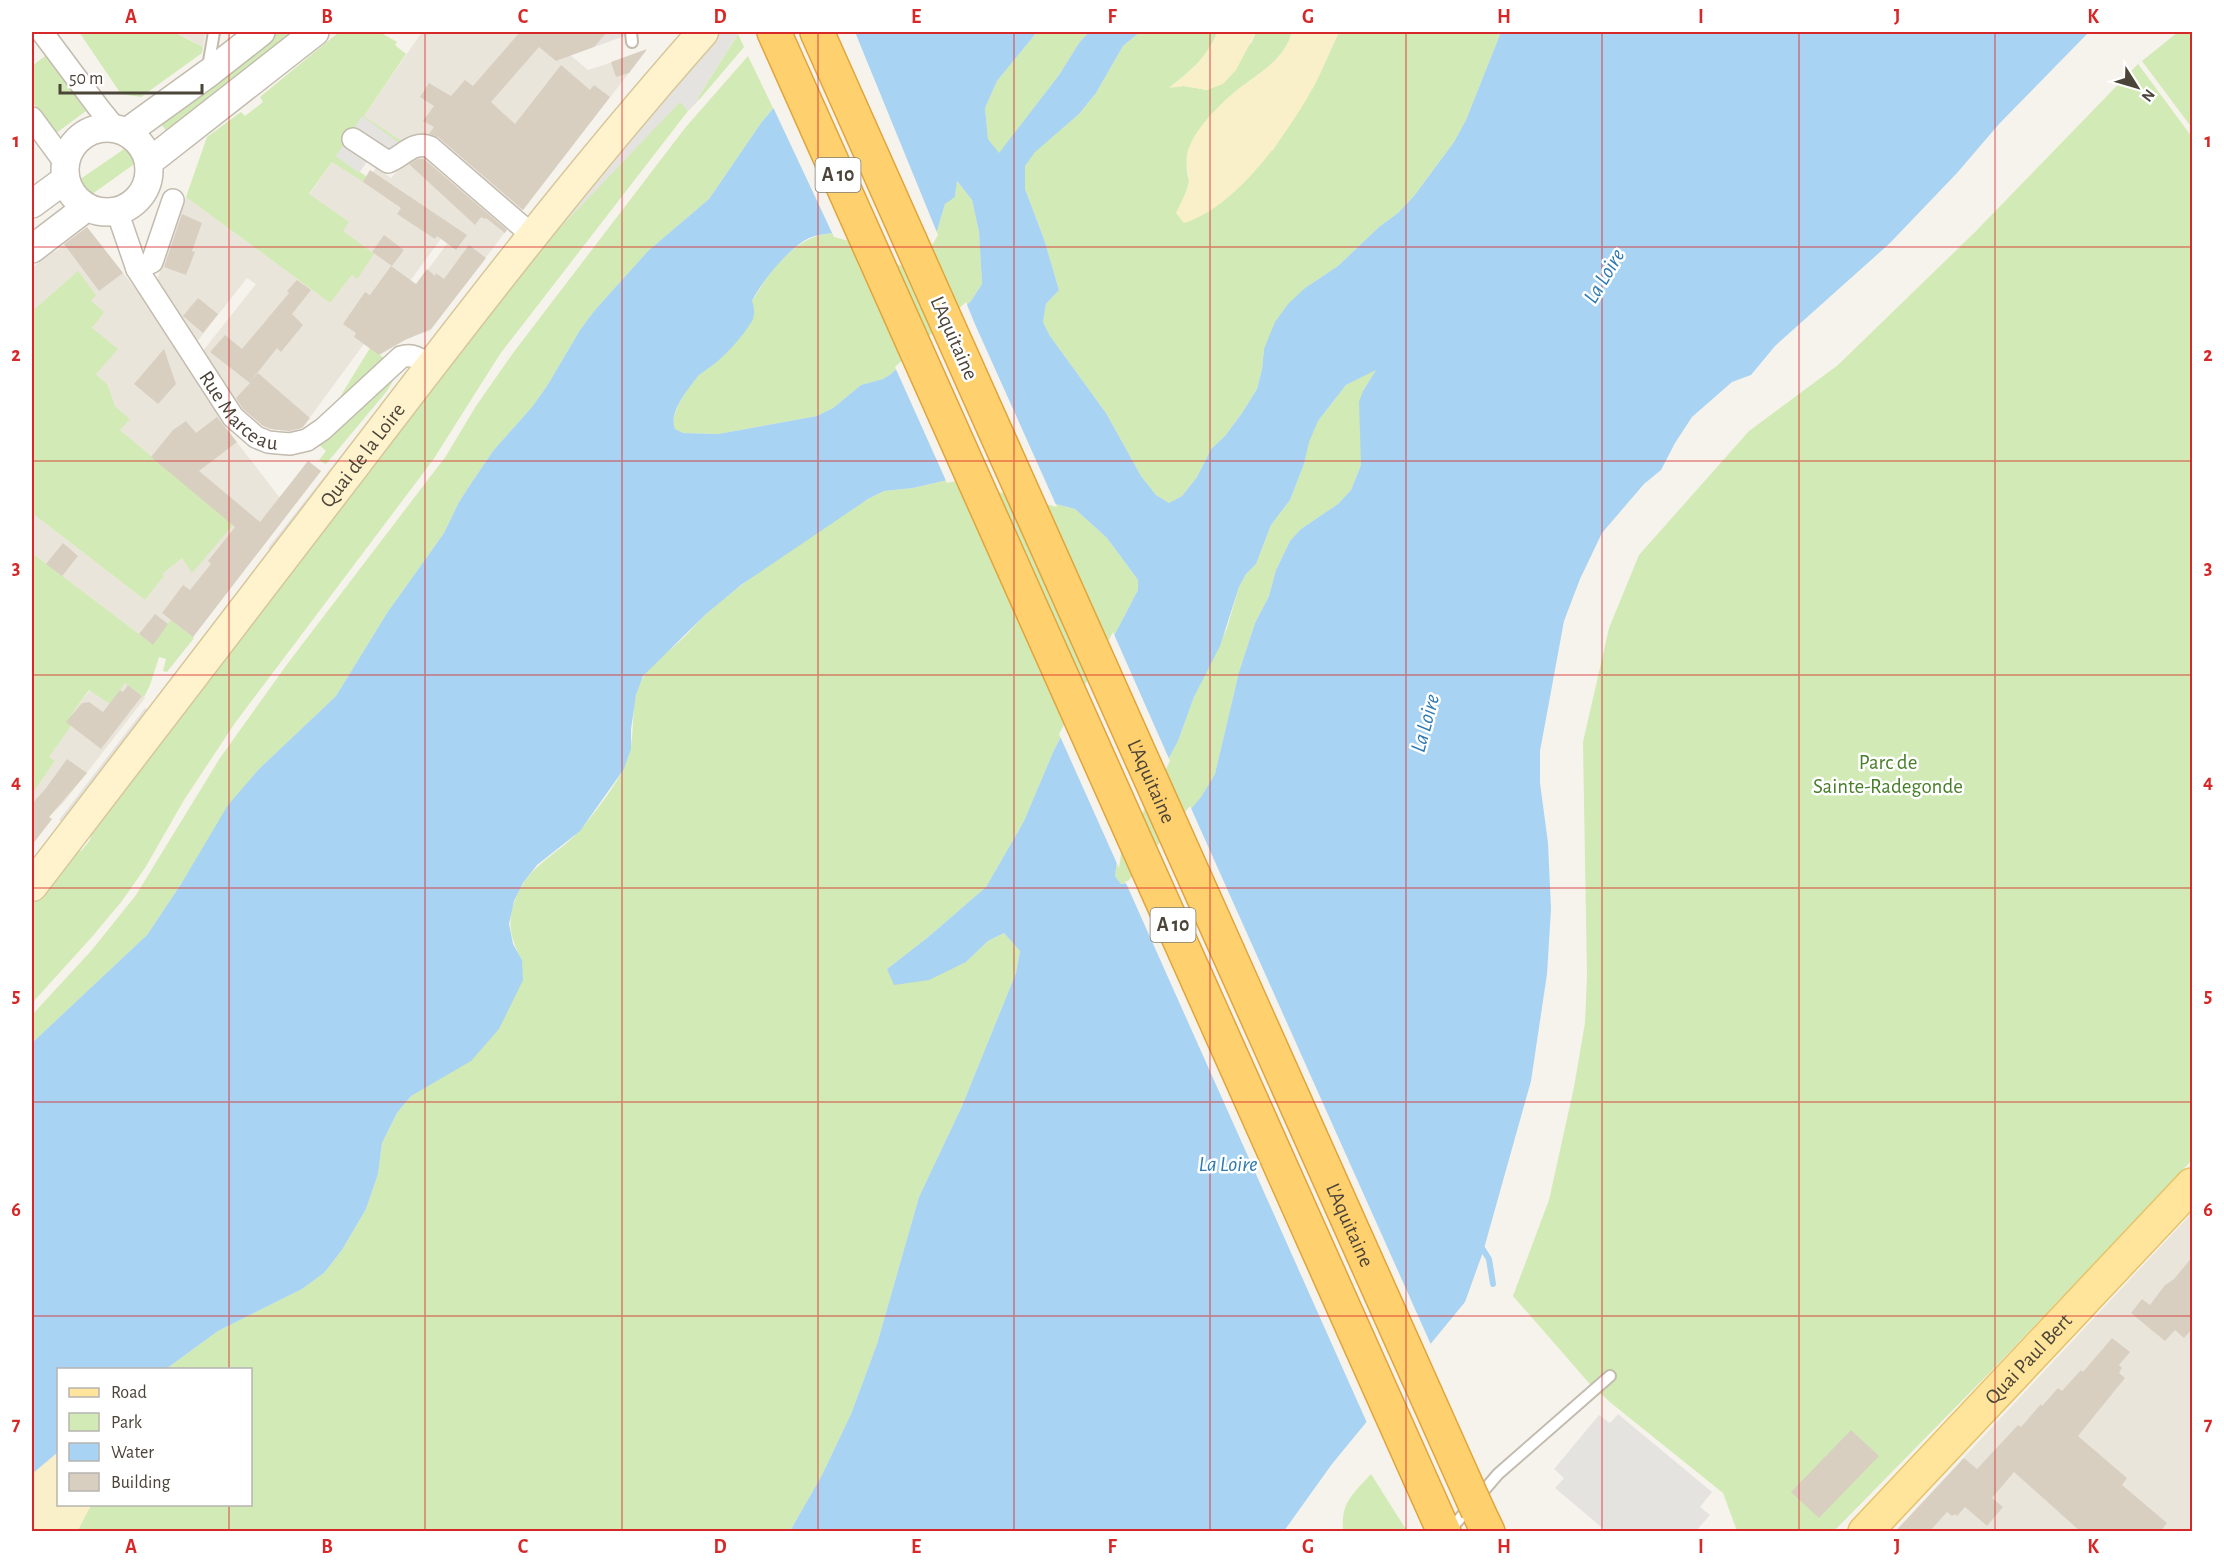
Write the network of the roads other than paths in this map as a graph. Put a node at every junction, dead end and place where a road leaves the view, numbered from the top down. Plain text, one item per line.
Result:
1 (42, 32) edge
2 (214, 32) edge
3 (261, 32) edge
4 (315, 32) edge
5 (703, 32) edge
6 (774, 32) edge
7 (817, 32) edge
8 (206, 76) junction
9 (32, 118) edge
10 (121, 130) junction
11 (353, 140) dead end
12 (149, 162) junction
13 (65, 171) junction
14 (173, 200) dead end
15 (32, 204) edge
16 (87, 207) junction
17 (117, 211) junction
18 (532, 235) junction
19 (32, 249) edge
20 (137, 269) junction
21 (429, 366) junction
22 (32, 886) edge
23 (2193, 1185) edge
24 (1610, 1376) dead end
25 (1483, 1521) edge
26 (1444, 1532) edge
27 (1448, 1532) edge
28 (1865, 1532) edge

1 - 10 street
2 - 8 lane
3 - 8 street
4 - 12 street
5 - 18 main road, Quai de la Loire
6 - 26 highway, L'Aquitaine / A 10
7 - 25 highway, L'Aquitaine / A 10, bridge
8 - 10 street
9 - 13 street
10 - 12 street
10 - 13 street
11 - 18 street
12 - 17 street
13 - 15 street
13 - 16 street
14 - 20 street
16 - 17 street
16 - 19 street
17 - 20 street, Rue Marceau
18 - 21 main road, Quai de la Loire
20 - 21 street, Rue Marceau
21 - 22 main road, Quai de la Loire
23 - 28 main road, Quai Paul Bert
24 - 27 lane

